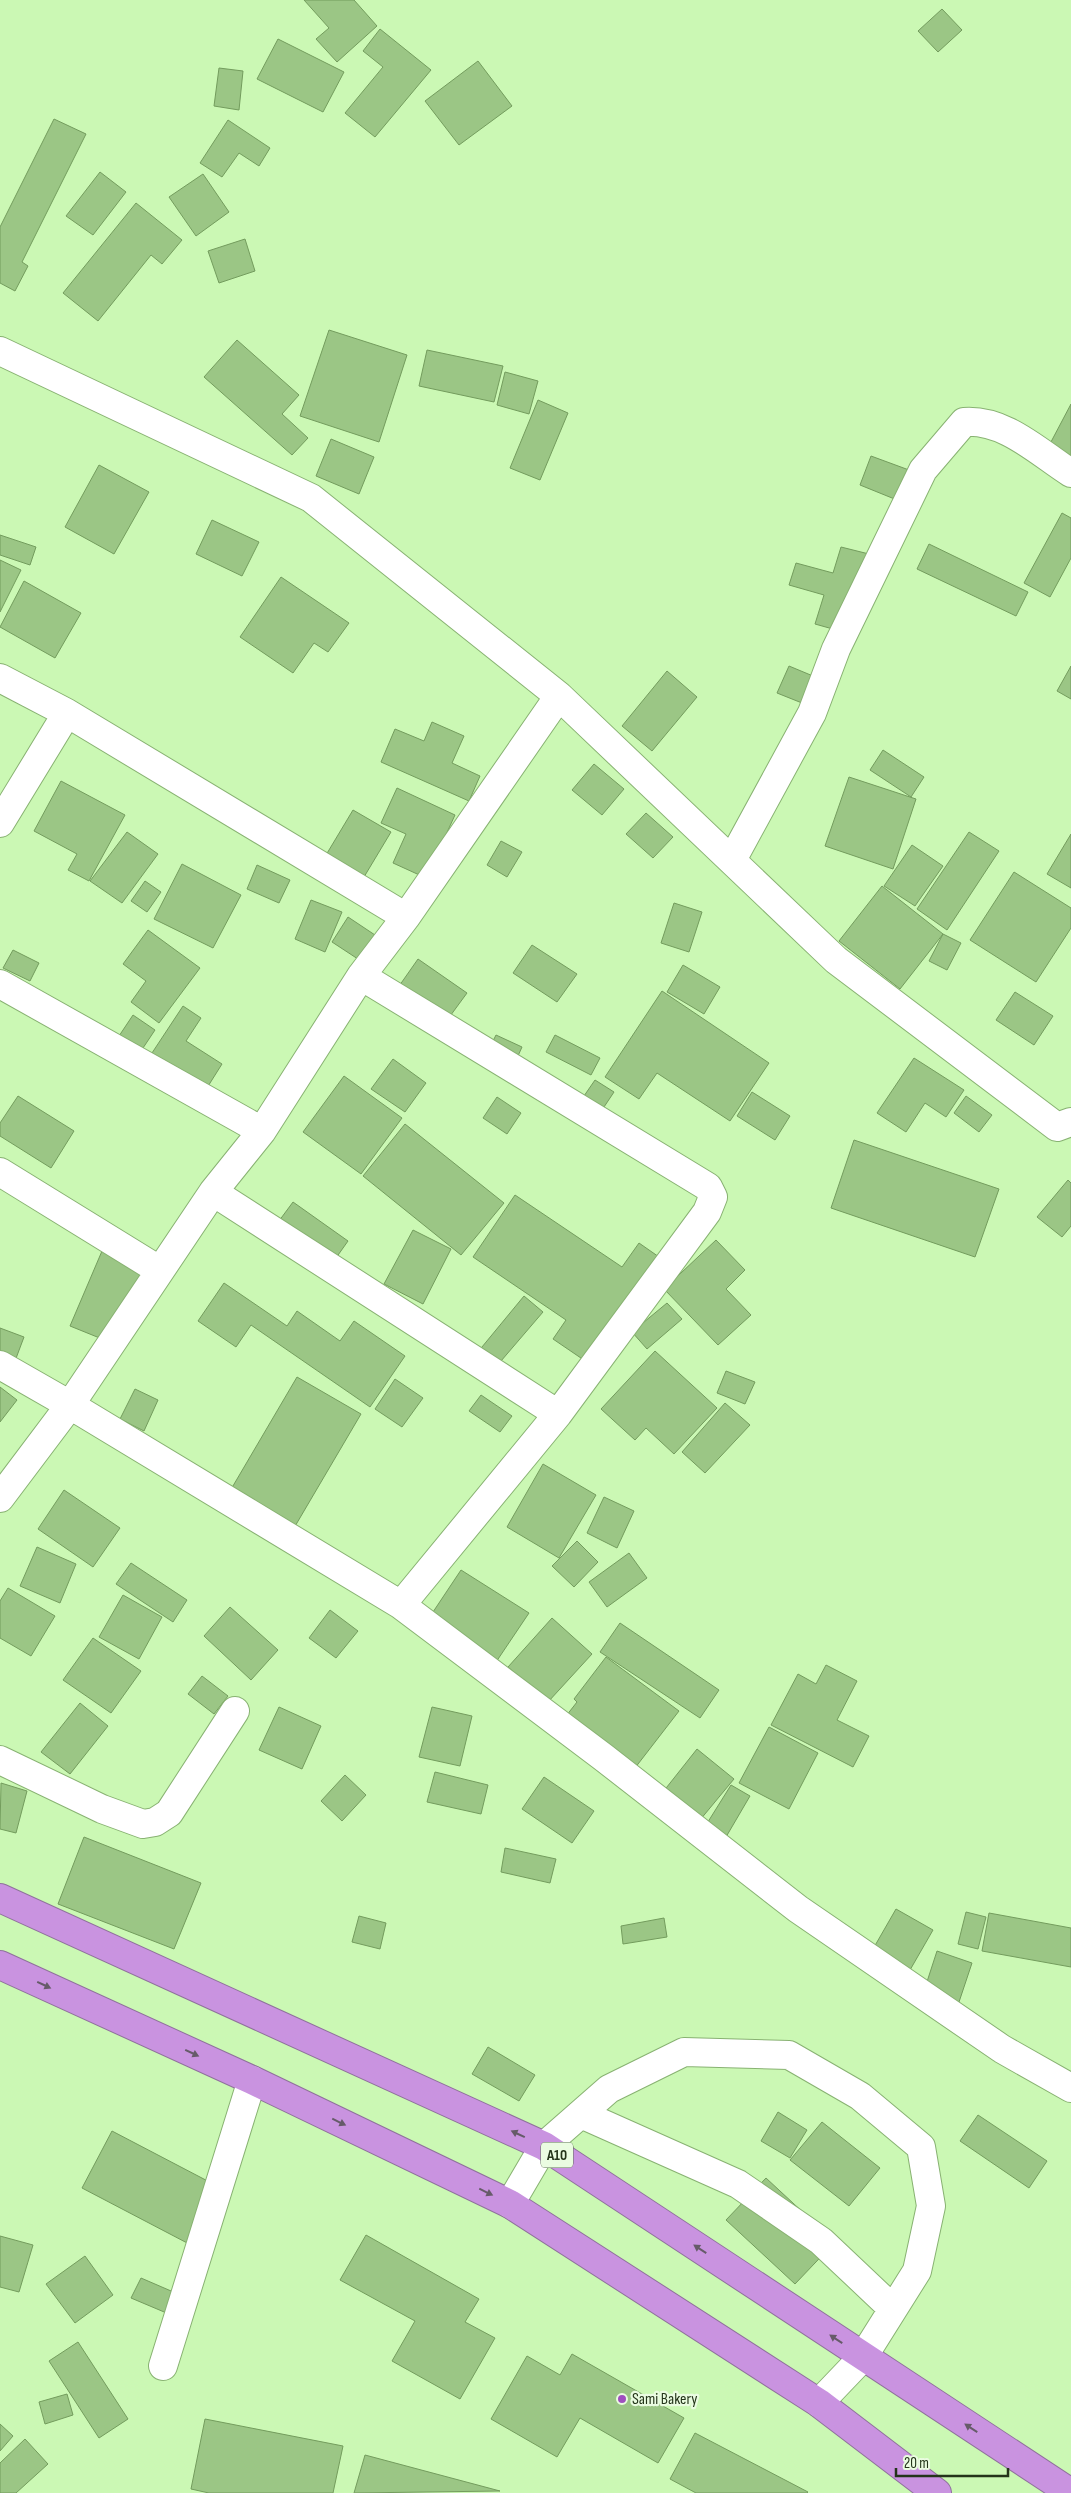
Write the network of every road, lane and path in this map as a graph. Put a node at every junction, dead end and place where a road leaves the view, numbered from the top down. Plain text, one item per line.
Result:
1 (0, 352) edge
2 (1071, 474) edge
3 (0, 678) edge
4 (559, 696) junction
5 (67, 713) junction
6 (0, 823) edge
7 (732, 860) junction
8 (406, 917) junction
9 (361, 976) junction
10 (0, 984) edge
11 (1071, 1122) edge
12 (262, 1131) junction
13 (0, 1172) edge
14 (213, 1192) junction
15 (158, 1270) junction
16 (0, 1365) edge
17 (70, 1405) junction
18 (558, 1414) junction
19 (0, 1498) edge
20 (401, 1605) junction
21 (235, 1711) dead end
22 (0, 1760) edge
23 (0, 1898) edge
24 (0, 1965) edge
25 (252, 2080) junction
26 (1071, 2088) edge
27 (582, 2114) junction
28 (544, 2146) junction
29 (510, 2204) junction
30 (893, 2309) junction
31 (863, 2356) junction
32 (163, 2366) dead end
33 (819, 2403) junction
34 (937, 2493) edge
35 (1071, 2493) edge

1 - 4 street
2 - 7 street
3 - 5 street
4 - 7 street
4 - 8 street
5 - 6 street
5 - 8 street
7 - 11 street
8 - 9 street
9 - 12 street
9 - 18 street
10 - 12 street
12 - 14 street
13 - 15 street
14 - 15 street
14 - 18 street
15 - 17 street
16 - 17 street
17 - 19 street
17 - 20 street
18 - 20 street
20 - 26 street
21 - 22 street
28 -> 23 highway, A10
24 -> 25 highway
25 -> 29 highway
25 - 32 street
27 - 28 street
27 - 30 street
27 - 30 street
28 - 29 street
31 -> 28 highway, A10
29 - 33 highway
30 - 31 street
31 - 33 street
35 -> 31 highway, A10
33 - 34 highway

